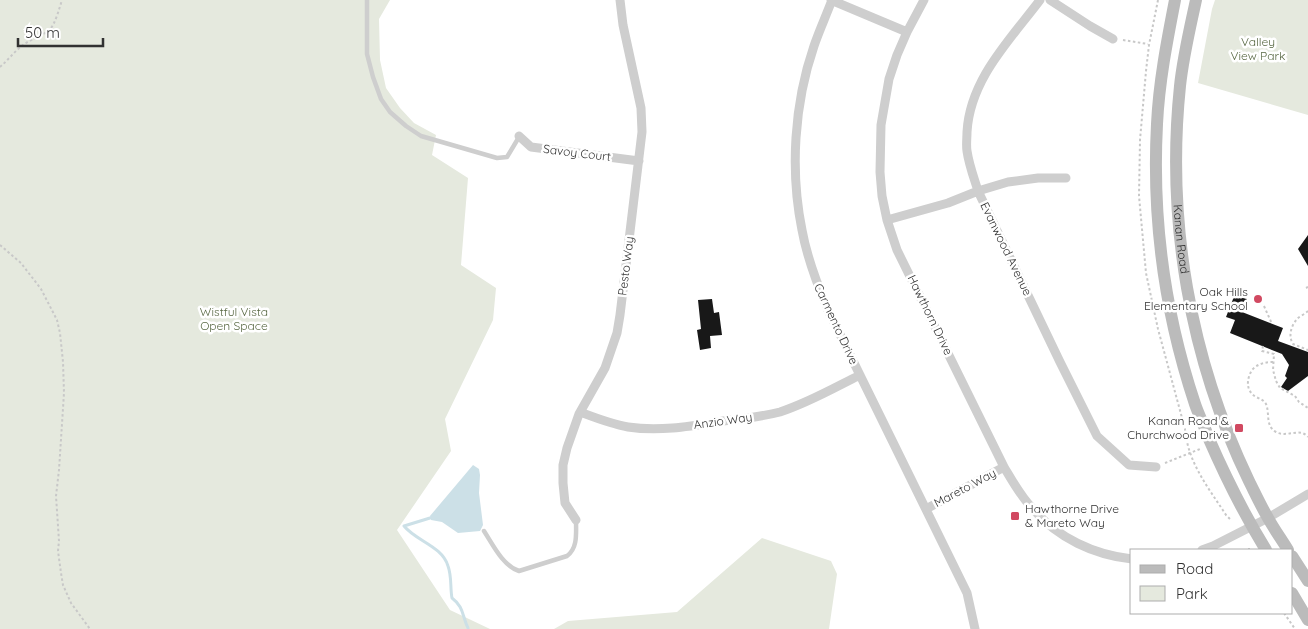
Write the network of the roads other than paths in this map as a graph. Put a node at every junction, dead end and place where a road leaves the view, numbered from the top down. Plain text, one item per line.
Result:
1 (367, 0) edge
2 (620, 0) edge
3 (832, 0) edge
4 (924, 0) edge
5 (1040, 0) edge
6 (1050, 0) edge
7 (1175, 0) edge
8 (1196, 0) edge
9 (907, 32) junction
10 (1113, 39) road end
11 (519, 136) joint
12 (638, 161) junction
13 (1066, 178) dead end
14 (978, 191) junction
15 (887, 220) junction
16 (860, 375) junction
17 (580, 412) junction
18 (1004, 467) junction
19 (1156, 467) road end
20 (1308, 494) edge
21 (926, 508) junction
22 (1268, 518) junction
23 (576, 520) joint
24 (1251, 526) junction
25 (484, 531) dead end
26 (1204, 549) edge
27 (1265, 549) edge
28 (1287, 549) edge
29 (1293, 558) edge
30 (1130, 559) edge
31 (1308, 581) edge
32 (1293, 595) edge
33 (1308, 620) edge
34 (975, 629) edge

1 - 11 lane
2 - 12 street, Pesto Way
3 - 9 street
3 - 16 street, Carmento Drive
4 - 9 street, Hawthorn Drive
5 - 14 street, Evanwood Avenue
6 - 10 street
7 - 24 main road, Kanan Road
8 - 22 main road, Kanan Road
9 - 15 street, Hawthorn Drive
11 - 12 street, Savoy Court
12 - 17 street, Pesto Way
13 - 14 street
14 - 15 street
14 - 19 street, Evanwood Avenue
15 - 18 street, Hawthorn Drive
16 - 17 street, Anzio Way
16 - 21 street, Carmento Drive
17 - 23 street, Pesto Way
18 - 21 street, Mareto Way
18 - 30 street, Hawthorn Drive
20 - 22 street
21 - 34 street, Carmento Drive
22 - 24 street
22 - 28 main road, Kanan Road
23 - 25 lane
24 - 26 street
24 - 27 main road, Kanan Road
29 - 31 main road
32 - 33 main road

